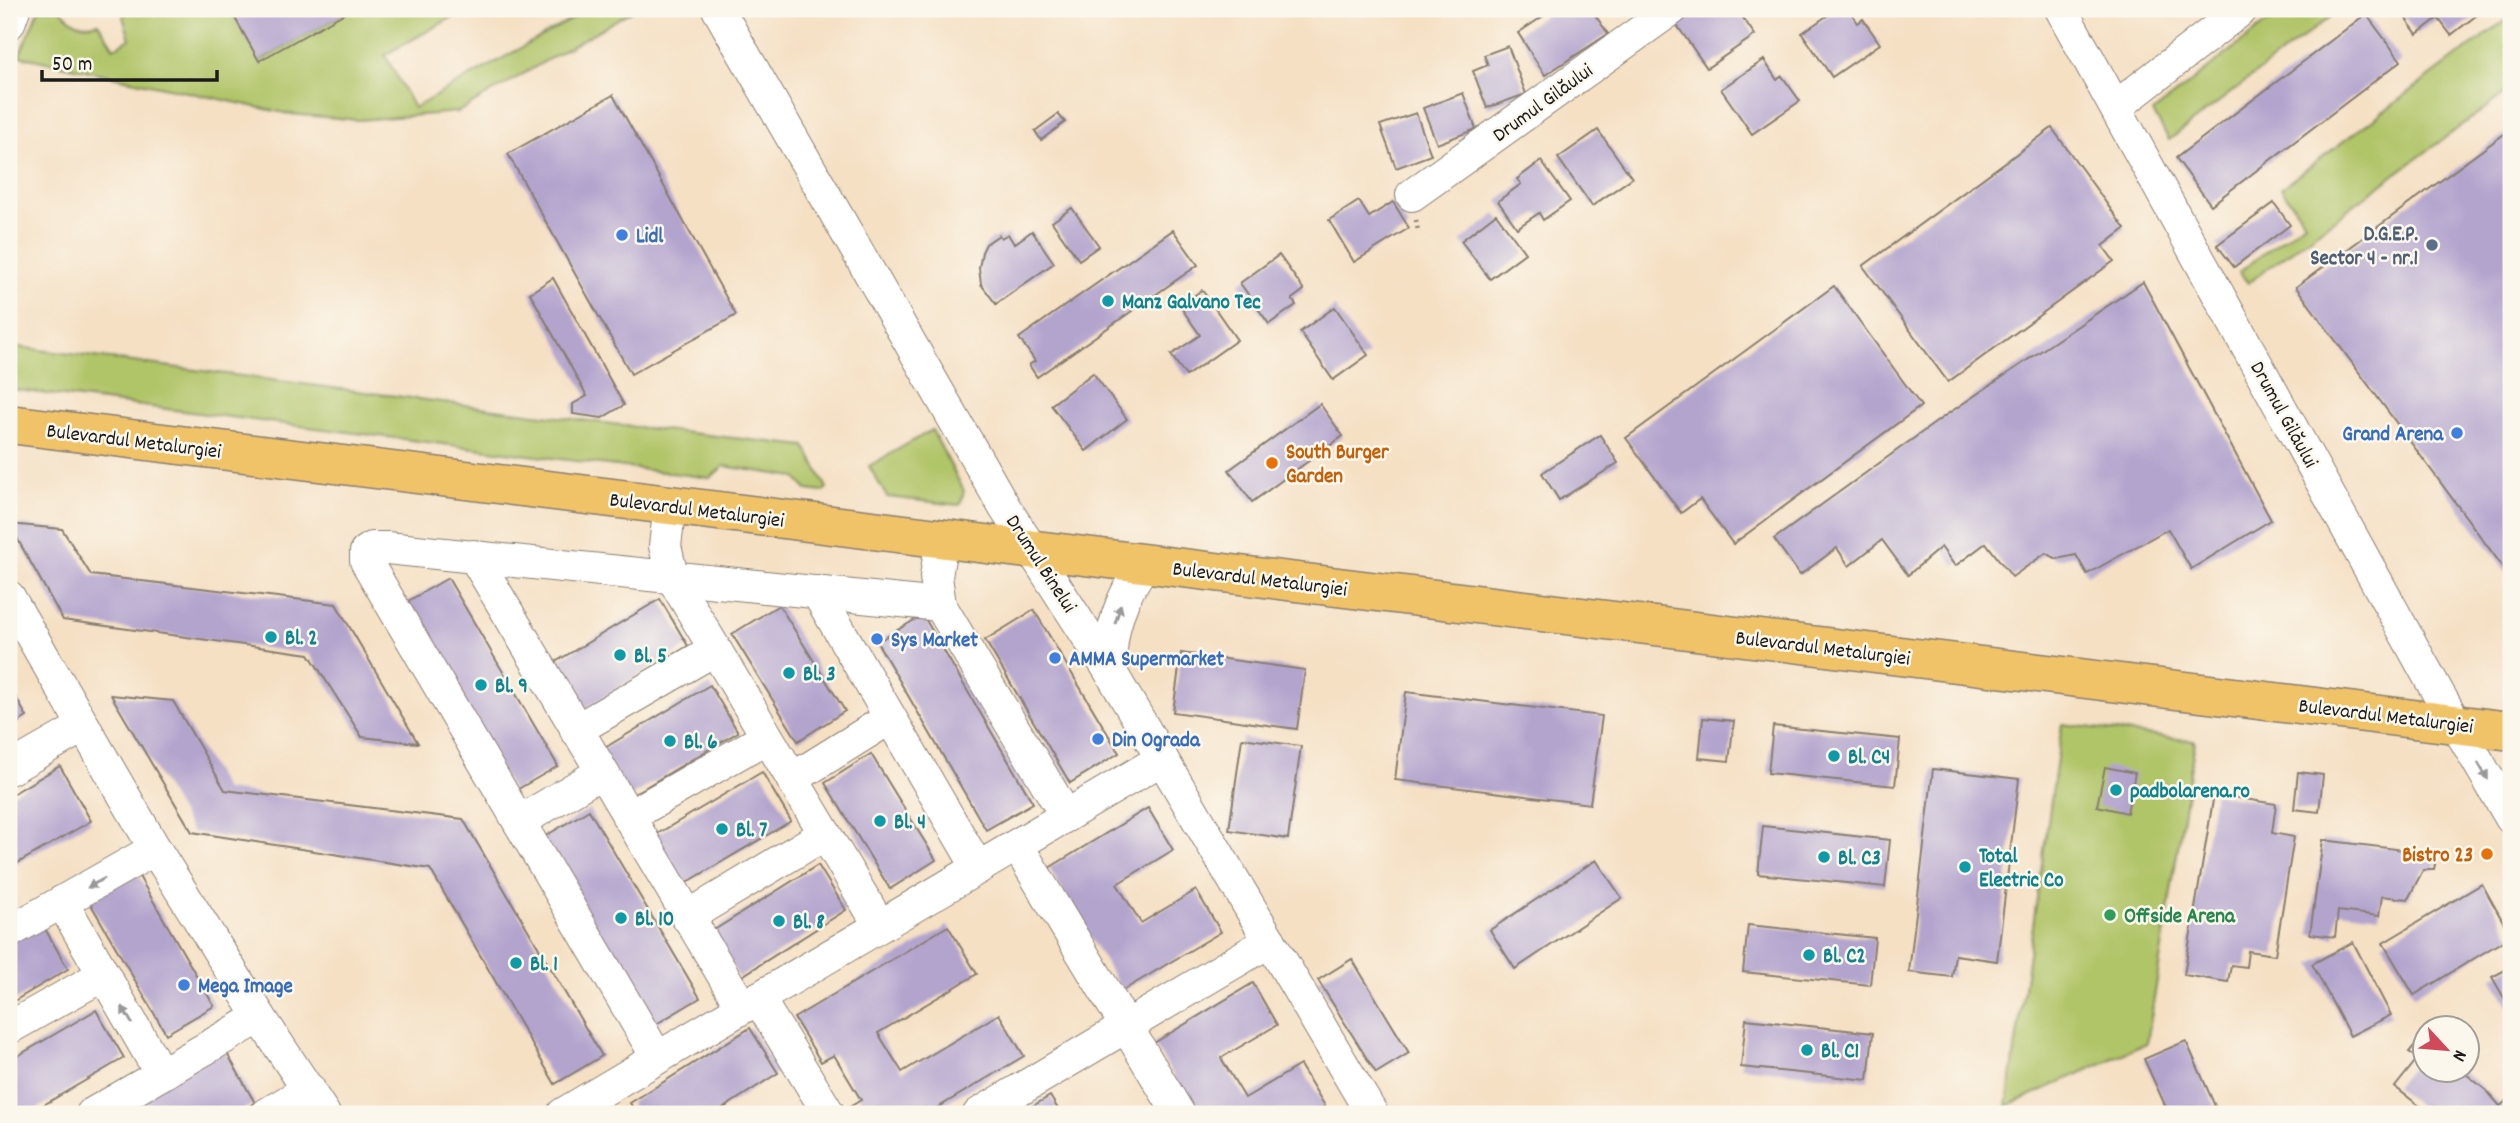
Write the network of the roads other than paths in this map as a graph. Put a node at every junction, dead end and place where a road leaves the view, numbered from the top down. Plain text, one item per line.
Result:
1 (15, 9) edge
2 (718, 9) edge
3 (1672, 9) edge
4 (2062, 9) edge
5 (2242, 9) edge
6 (9, 23) edge
7 (2116, 107) junction
8 (1412, 195) dead end
9 (9, 424) edge
10 (670, 506) junction
11 (942, 538) junction
12 (1031, 550) junction
13 (474, 556) junction
14 (1146, 564) junction
15 (672, 577) junction
16 (817, 592) junction
17 (9, 597) edge
18 (940, 605) junction
19 (714, 650) junction
20 (1110, 671) junction
21 (890, 718) junction
22 (2455, 724) junction
23 (84, 726) junction
24 (576, 730) junction
25 (2511, 731) edge
26 (767, 737) junction
27 (1163, 759) junction
28 (9, 769) edge
29 (601, 772) junction
30 (792, 779) junction
31 (1066, 816) junction
32 (628, 817) junction
33 (2511, 818) edge
34 (519, 822) junction
35 (825, 834) junction
36 (1017, 845) junction
37 (155, 849) junction
38 (978, 868) junction
39 (62, 902) junction
40 (687, 917) junction
41 (880, 926) junction
42 (9, 932) edge
43 (1270, 941) junction
44 (103, 975) junction
45 (750, 1002) junction
46 (260, 1017) junction
47 (1126, 1027) junction
48 (9, 1028) edge
49 (657, 1057) junction
50 (161, 1074) junction
51 (316, 1102) edge
52 (92, 1114) edge
53 (267, 1114) edge
54 (563, 1114) edge
55 (829, 1114) edge
56 (979, 1114) edge
57 (1178, 1114) edge
58 (1372, 1114) edge

1 - 6 street
2 - 12 street, Drumul Binelui
3 - 8 street, Drumul Gilăului
4 - 7 street, Drumul Gilăului
5 - 7 street
7 - 22 street, Drumul Gilăului
9 - 10 main road, Bulevardul Metalurgiei
10 - 11 main road, Bulevardul Metalurgiei
10 - 15 street
11 - 12 main road, Bulevardul Metalurgiei
11 - 18 street
12 - 14 main road, Bulevardul Metalurgiei
12 - 20 street, Drumul Binelui
13 - 15 street
13 - 24 street
13 - 34 street
20 -> 14 street
14 - 22 main road, Bulevardul Metalurgiei
15 - 16 street
15 - 19 street
16 - 18 street
16 - 21 street
17 - 23 street
18 - 31 street
19 - 24 street
19 - 26 street
20 - 27 street, Drumul Binelui
21 - 30 street
21 - 38 street
22 - 25 main road, Bulevardul Metalurgiei
22 -> 33 street, Drumul Gilăului
23 - 28 street
23 - 37 street
24 - 29 street
26 - 30 street
26 - 32 street
27 - 31 street
27 - 43 street, Drumul Binelui
29 - 32 street
29 - 34 street
30 - 35 street
31 - 36 street
32 - 40 street
34 - 49 street
35 - 40 street
35 - 41 street
36 - 38 street
36 - 47 street
37 -> 39 street
37 - 46 street
38 - 41 street
39 - 42 street
39 - 44 street
40 - 45 street
41 - 45 street
43 - 47 street
43 - 58 street, Drumul Binelui
44 - 48 street
50 -> 44 street
45 - 49 street
45 - 55 street
46 - 50 street
46 - 51 street
47 - 56 street
47 - 57 street
49 - 54 street
50 - 52 street
51 - 53 street

